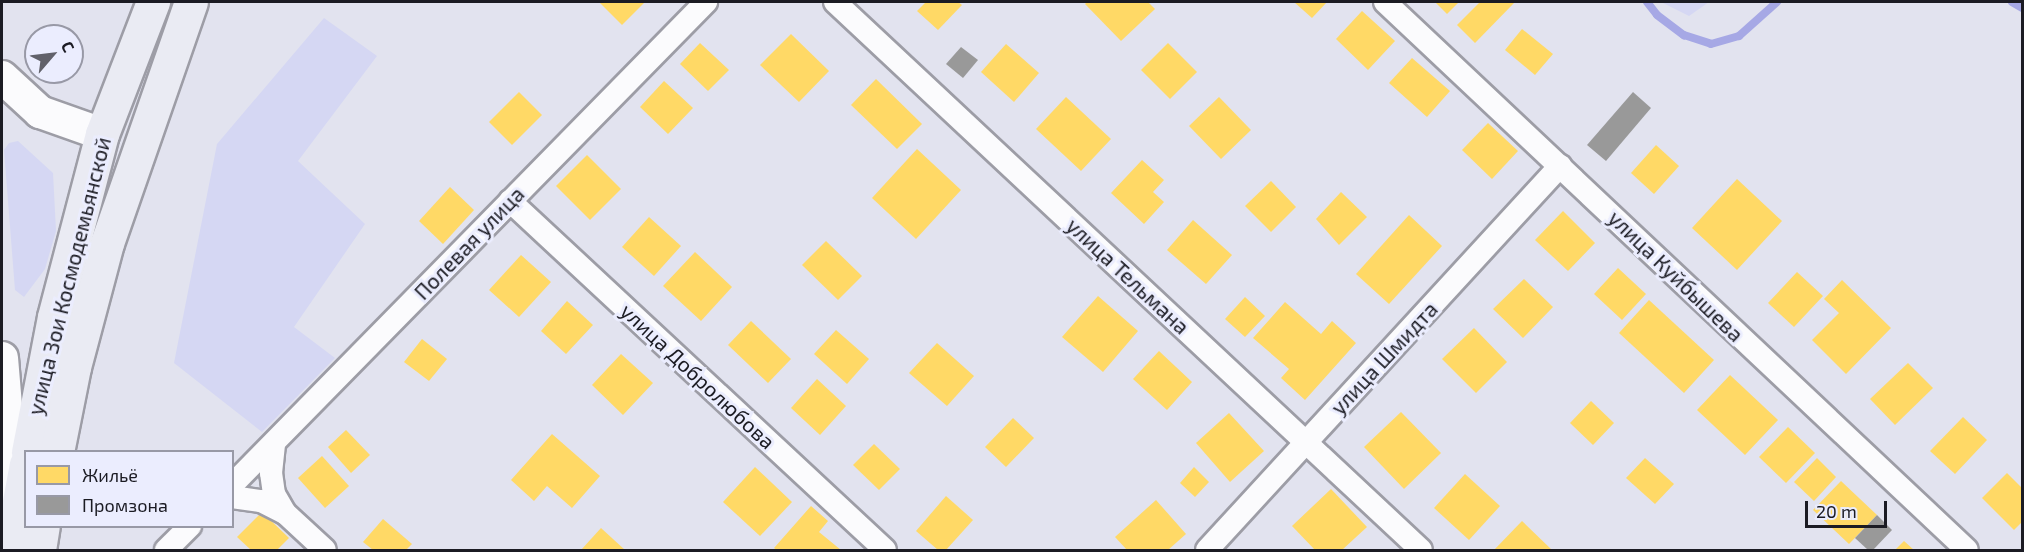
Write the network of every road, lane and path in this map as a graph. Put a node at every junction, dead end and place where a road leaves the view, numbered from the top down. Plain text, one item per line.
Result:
1 (153, 2) edge
2 (191, 2) edge
3 (706, 2) edge
4 (834, 2) edge
5 (1385, 2) edge
6 (2, 77) edge
7 (102, 134) junction
8 (139, 145) junction
9 (1560, 166) junction
10 (510, 201) junction
11 (2, 358) edge
12 (1307, 442) junction
13 (274, 444) junction
14 (28, 450) edge
15 (57, 450) edge
16 (234, 483) edge
17 (24, 491) edge
18 (234, 497) edge
19 (285, 513) junction
20 (24, 528) edge
21 (31, 528) edge
22 (188, 528) edge
23 (10, 550) edge
24 (39, 550) edge
25 (166, 550) edge
26 (325, 550) edge
27 (885, 550) edge
28 (1207, 550) edge
29 (1421, 550) edge
30 (1967, 550) edge

1 - 7 main road, улица Зои Космодемьянской
2 - 8 main road, улица Зои Космодемьянской
3 - 10 street, Полевая улица
4 - 12 street, улица Тельмана
5 - 9 street, улица Куйбышева
6 - 7 main road
7 - 8 main road
7 - 14 main road, улица Зои Космодемьянской
8 - 15 main road, улица Зои Космодемьянской
9 - 12 street, улица Шмидта
9 - 30 street, улица Куйбышева
10 - 13 street, Полевая улица
10 - 27 street, улица Добролюбова
11 - 17 main road
12 - 28 street, улица Шмидта
12 - 29 street, улица Тельмана
13 - 16 street, Полевая улица
13 - 19 street
18 - 19 street
19 - 26 street
20 - 23 main road
21 - 24 main road
22 - 25 street

